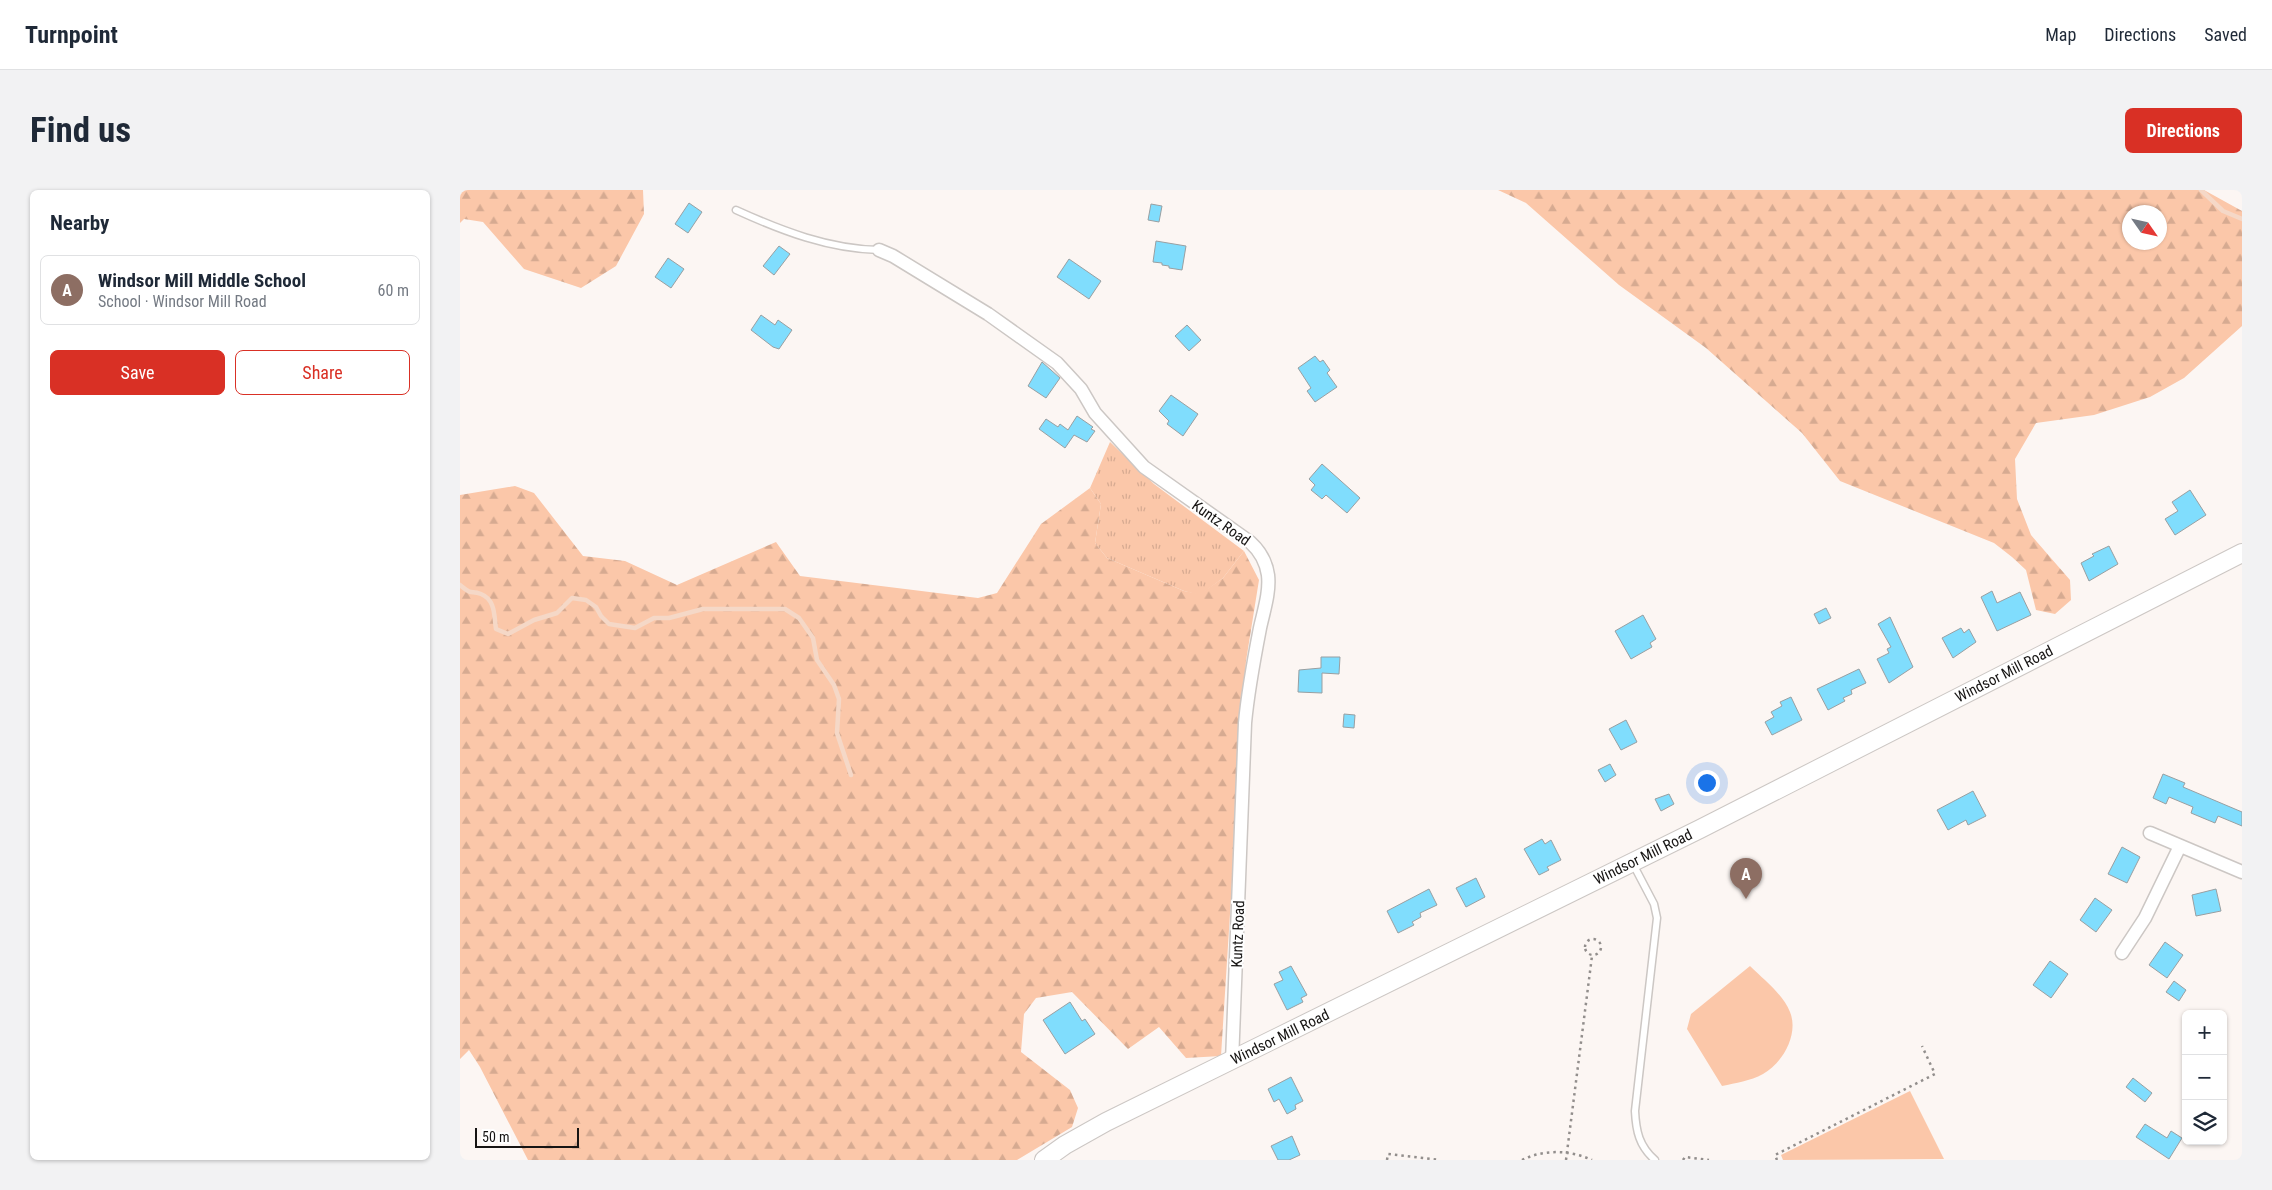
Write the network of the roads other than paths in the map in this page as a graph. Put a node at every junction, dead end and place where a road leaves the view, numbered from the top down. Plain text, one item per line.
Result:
1 (736, 210) dead end
2 (879, 250) joint
3 (2242, 553) edge
4 (2150, 833) dead end
5 (2180, 846) junction
6 (1632, 863) junction
7 (2242, 872) edge
8 (2122, 953) dead end
9 (1232, 1062) junction
10 (1044, 1160) edge
11 (1655, 1160) edge

1 - 2 lane
2 - 9 street, Kuntz Road
3 - 6 main road, Windsor Mill Road
4 - 5 street
5 - 7 street
5 - 8 street
6 - 9 main road, Windsor Mill Road
6 - 11 lane
9 - 10 main road, Windsor Mill Road

